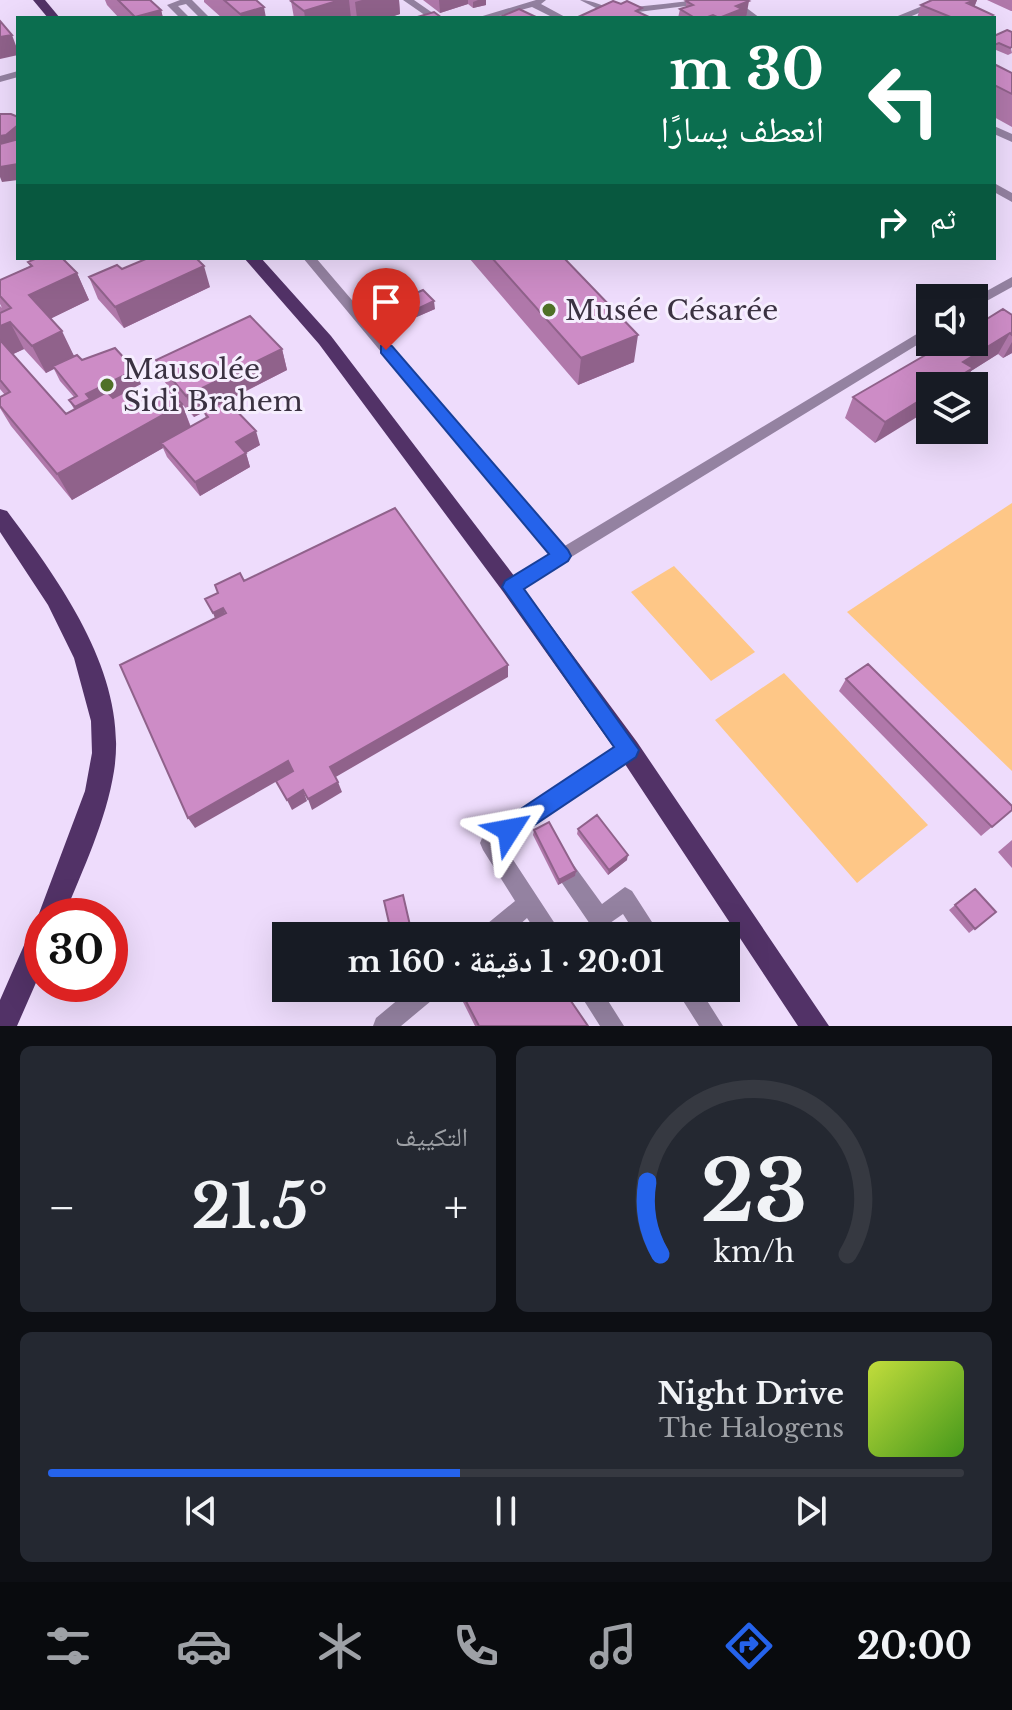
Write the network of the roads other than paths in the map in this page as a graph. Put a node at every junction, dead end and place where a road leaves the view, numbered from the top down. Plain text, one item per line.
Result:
1 (39, 0) edge
2 (187, 0) edge
3 (408, 0) edge
4 (585, 0) edge
5 (710, 0) edge
6 (730, 0) edge
7 (945, 0) edge
8 (538, 2) edge
9 (612, 12) junction
10 (52, 16) edge
11 (183, 16) edge
12 (203, 16) edge
13 (432, 16) edge
14 (488, 16) edge
15 (559, 16) edge
16 (603, 16) edge
17 (752, 16) edge
18 (903, 16) edge
19 (254, 260) edge
20 (311, 260) edge
21 (1012, 281) edge
22 (988, 296) edge
23 (916, 340) edge
24 (0, 517) edge
25 (561, 556) junction
26 (511, 587) junction
27 (629, 750) junction
28 (537, 830) junction
29 (58, 898) edge
30 (529, 903) junction
31 (507, 922) edge
32 (542, 922) edge
33 (641, 922) edge
34 (24, 978) edge
35 (412, 1002) edge
36 (597, 1002) edge
37 (696, 1002) edge
38 (3, 1026) edge
39 (384, 1026) edge
40 (613, 1026) edge
41 (712, 1026) edge
42 (815, 1026) edge

1 - 10 main road
2 - 11 street
2 - 12 street
3 - 13 street
4 - 9 street
5 - 9 street
6 - 17 street
7 - 18 street
8 - 14 street
8 - 15 street
9 - 16 street
19 - 26 main road
20 - 25 street
21 - 22 street
23 - 25 street
24 - 29 main road
25 - 26 street
26 - 27 main road
27 - 28 street
27 - 42 main road
28 - 30 street
28 - 33 street
30 - 31 street
30 - 32 street
34 - 38 main road
35 - 39 street
36 - 40 street
37 - 41 street

